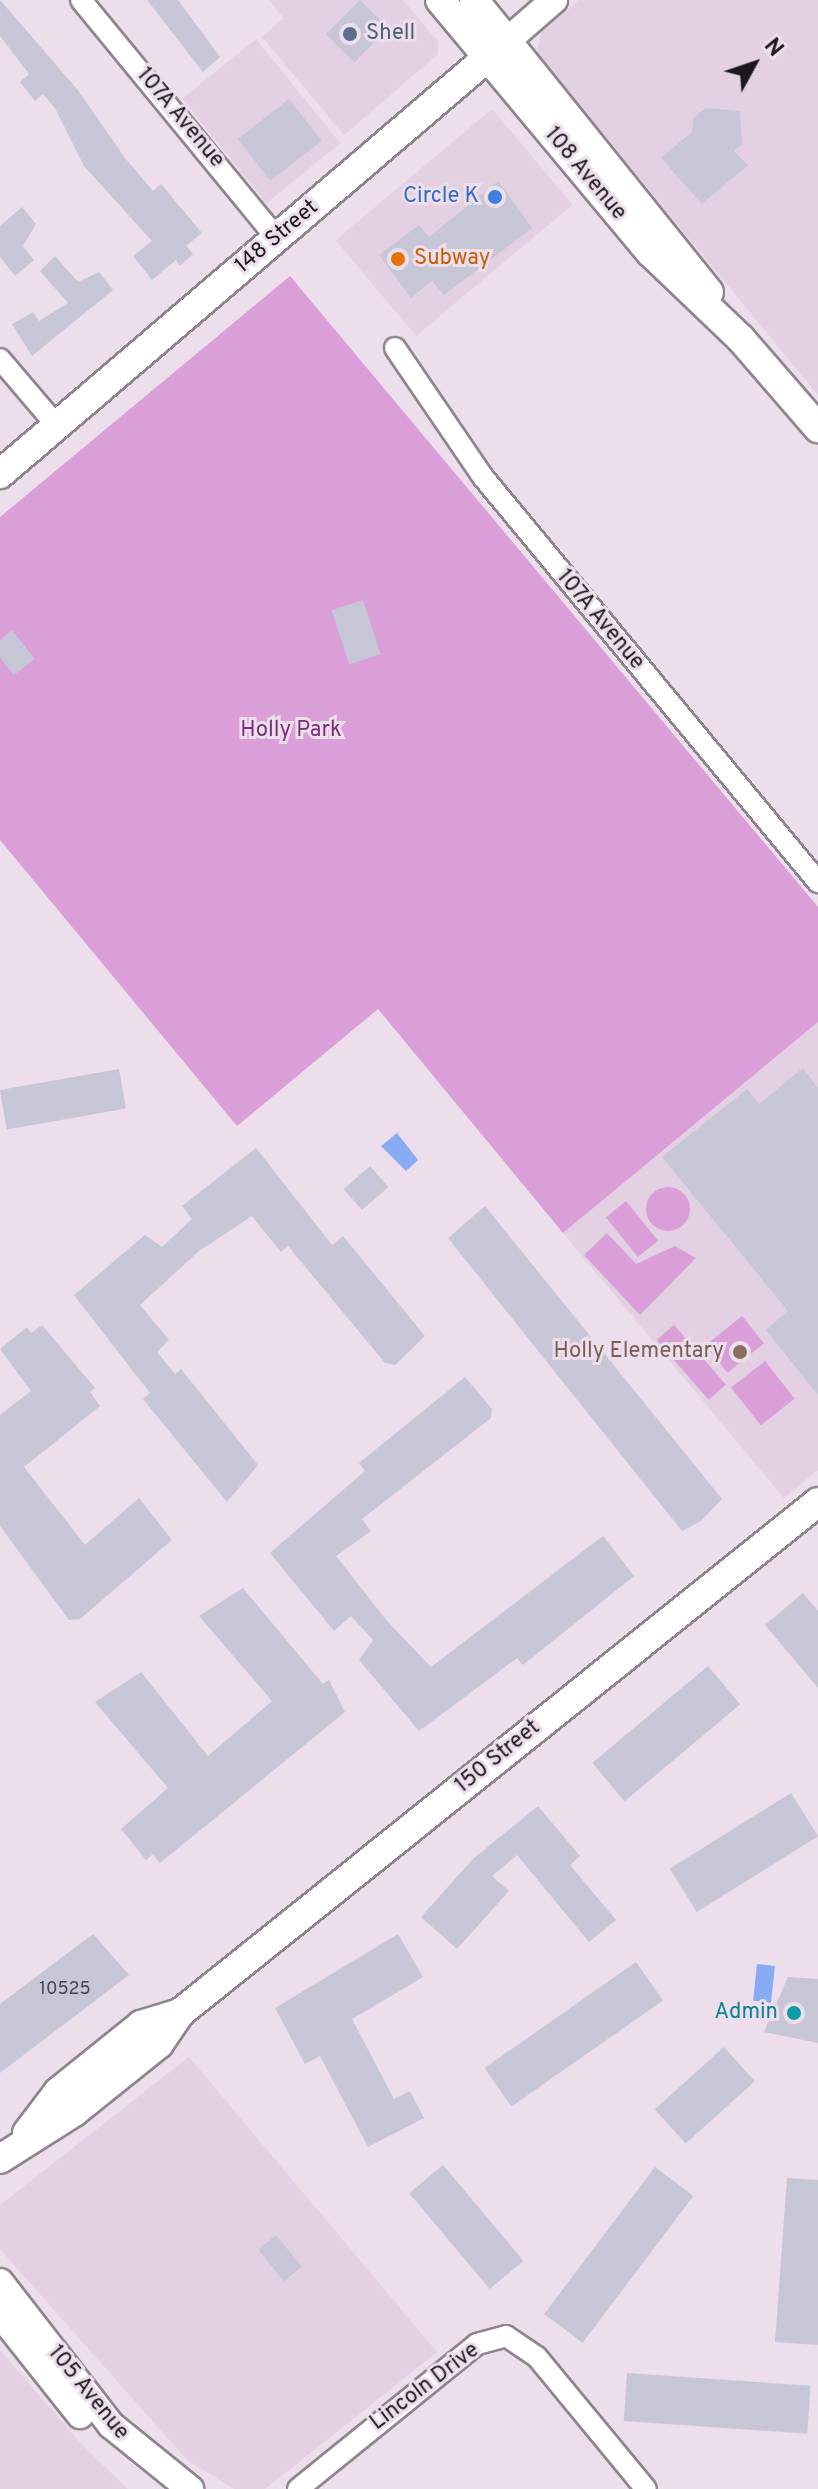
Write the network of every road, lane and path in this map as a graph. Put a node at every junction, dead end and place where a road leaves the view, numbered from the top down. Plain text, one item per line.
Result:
1 (81, 0) edge
2 (440, 0) edge
3 (474, 0) edge
4 (554, 0) edge
5 (498, 49) junction
6 (276, 237) junction
7 (395, 348) dead end
8 (0, 359) edge
9 (57, 426) junction
10 (818, 428) edge
11 (0, 474) edge
12 (818, 882) edge
13 (818, 1502) edge
14 (9, 2152) edge
15 (0, 2282) edge
16 (0, 2314) edge
17 (157, 2489) edge
18 (190, 2489) edge
19 (298, 2489) edge
20 (646, 2489) edge

1 - 6 street, 107A Avenue
2 - 5 main road, 108 Avenue
3 - 5 main road, 108 Avenue
4 - 5 street, 148 Street
5 - 6 main road, 148 Street
5 - 10 main road, 108 Avenue
6 - 9 main road, 148 Street
7 - 12 street, 107A Avenue
8 - 9 street
9 - 11 main road, 148 Street
13 - 14 main road, 150 Street
15 - 18 street, 105 Avenue
16 - 17 street, 105 Avenue
19 - 20 street, Lincoln Drive

